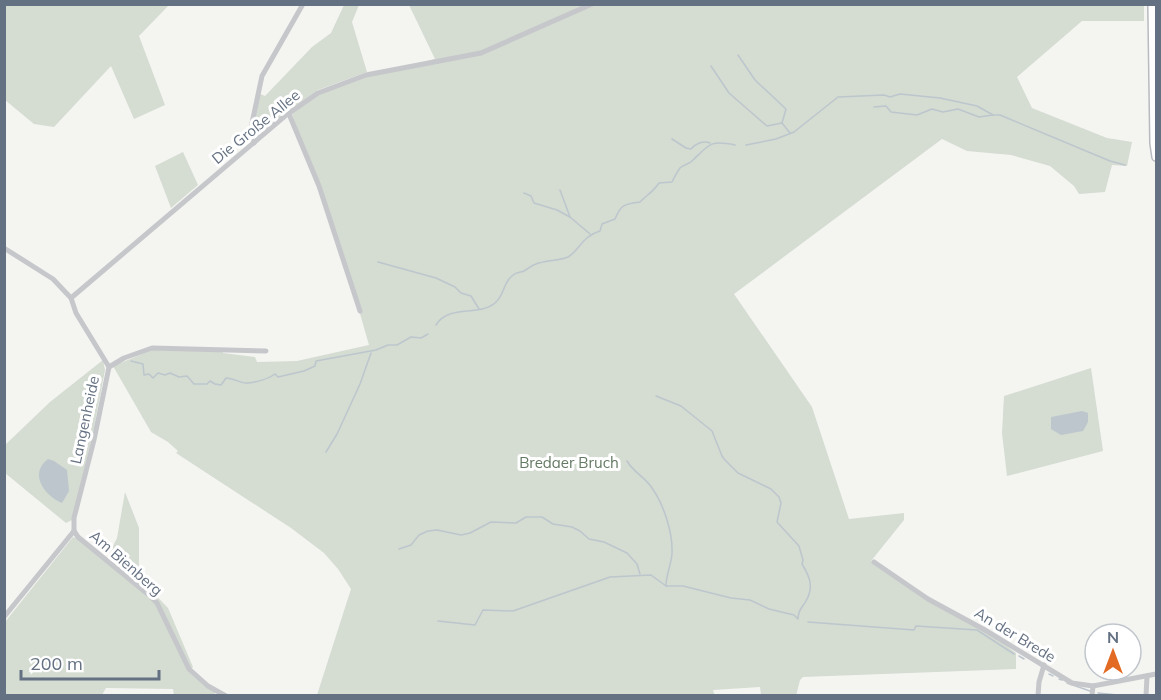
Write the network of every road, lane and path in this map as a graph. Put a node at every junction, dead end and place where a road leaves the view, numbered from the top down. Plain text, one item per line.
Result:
1 (303, 4) edge
2 (592, 4) edge
3 (1152, 4) edge
4 (289, 114) junction
5 (254, 143) junction
6 (1156, 157) edge
7 (4, 248) edge
8 (71, 298) junction
9 (360, 311) dead end
10 (266, 351) dead end
11 (109, 367) junction
12 (74, 531) junction
13 (874, 562) dead end
14 (4, 617) edge
15 (1044, 665) junction
16 (1156, 674) edge
17 (1147, 676) junction
18 (1093, 686) junction
19 (226, 696) edge
20 (1038, 696) edge
21 (1092, 696) edge
22 (1146, 696) edge

1 - 5 street
2 - 4 street, Die Große Allee
3 - 6 main road
4 - 5 street, Die Große Allee
4 - 9 street
5 - 8 street, Die Große Allee
7 - 8 street, Langenheide
8 - 11 street, Langenheide
10 - 11 street
11 - 12 street, Langenheide
12 - 14 street
12 - 19 street, Am Bienberg
13 - 15 street, An der Brede
15 - 18 street, An der Brede
15 - 20 street
16 - 17 street, An der Brede
17 - 18 street, An der Brede
17 - 22 street
18 - 21 street

